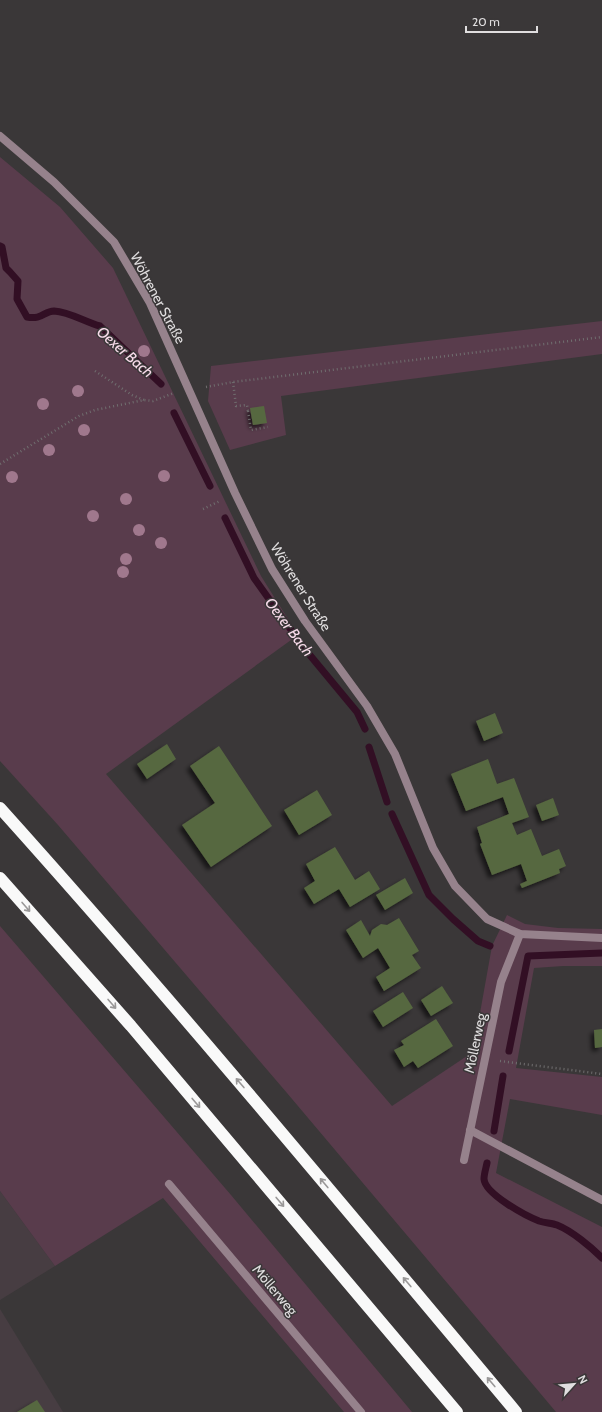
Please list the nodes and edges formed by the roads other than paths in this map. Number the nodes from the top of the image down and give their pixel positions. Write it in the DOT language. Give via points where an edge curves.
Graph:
graph roads {
  1 [pos="0,136"];
  2 [pos="0,808"];
  3 [pos="0,878"];
  4 [pos="520,934"];
  5 [pos="602,938"];
  6 [pos="470,1130"];
  7 [pos="464,1160"];
  8 [pos="169,1184"];
  9 [pos="602,1200"];
  10 [pos="361,1412"];
  11 [pos="457,1412"];
  12 [pos="516,1412"];
  1 -- 4 [label="street, Wöhrener Straße" via="54,182 114,242 150,303 272,569 305,621 366,706 395,754 433,848 455,886 487,919"];
  12 -- 2 [label="highway, one-way" via="278,1127"];
  3 -- 11 [label="highway, one-way" via="136,1032"];
  4 -- 5 [label="street, Wöhrener Straße"];
  4 -- 6 [label="street, Möllerweg" via="501,982"];
  6 -- 7 [label="street, Möllerweg"];
  6 -- 9 [label="street"];
  8 -- 10 [label="street, Möllerweg"];
}
